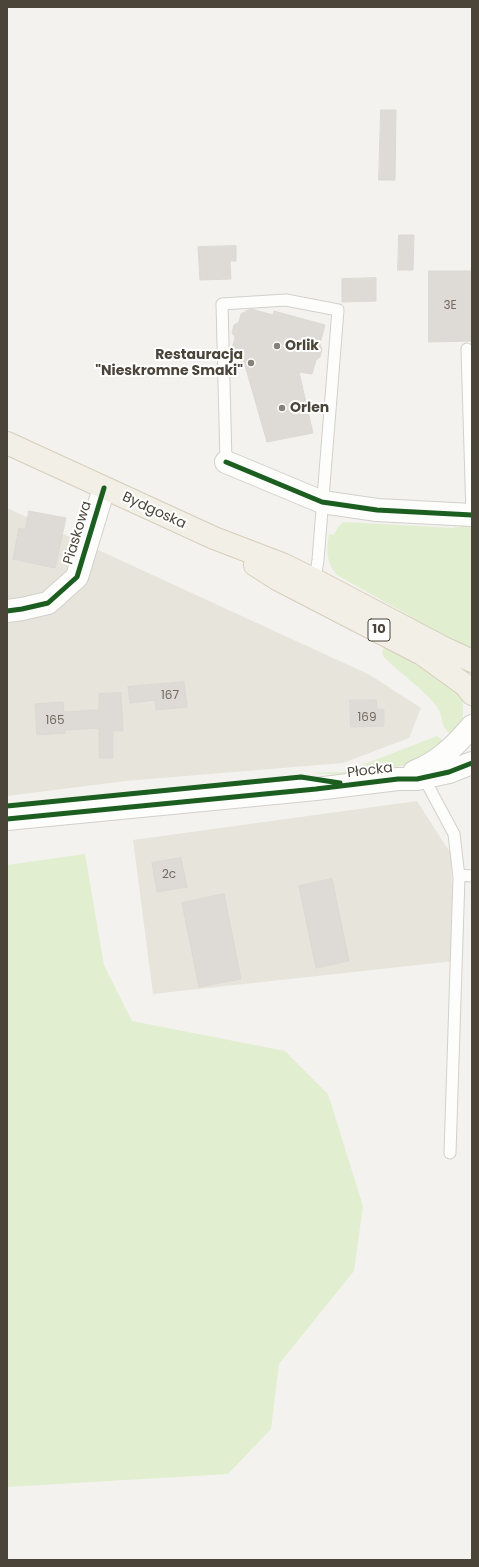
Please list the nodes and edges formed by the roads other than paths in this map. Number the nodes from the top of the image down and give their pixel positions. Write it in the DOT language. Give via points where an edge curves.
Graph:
graph roads {
  1 [pos="467,349"];
  2 [pos="7,443"];
  3 [pos="226,462"];
  4 [pos="104,488"];
  5 [pos="322,502"];
  6 [pos="472,515"];
  7 [pos="214,538"];
  8 [pos="315,580"];
  9 [pos="7,611"];
  10 [pos="472,660"];
  11 [pos="472,694"];
  12 [pos="472,726"];
  13 [pos="472,763"];
  14 [pos="424,778"];
  15 [pos="398,779"];
  16 [pos="7,819"];
  17 [pos="459,875"];
  18 [pos="472,876"];
  19 [pos="450,1153"];
  1 -- 6 [label="lane"];
  2 -- 4 [label="main road, Bydgoska / 10"];
  3 -- 5 [label="street"];
  3 -- 5 [label="lane" via="222,304 286,300 338,310"];
  4 -- 7 [label="main road, Bydgoska / 10"];
  4 -- 9 [label="street, Piaskowa" via="77,577 48,602"];
  5 -- 6 [label="street" via="377,510"];
  5 -- 8 [label="lane"];
  7 -- 8 [label="main road, 10" via="282,564"];
  7 -- 11 [label="main road, 10" via="277,579 422,654 465,685"];
  8 -- 10 [label="main road, 10" via="446,649"];
  12 -- 15 [label="street, Płocka" via="455,746 440,758"];
  13 -- 14 [label="street, Płocka"];
  14 -- 15 [label="street, Płocka"];
  14 -- 17 [label="lane" via="454,834"];
  15 -- 16 [label="street, Płocka"];
  17 -- 18 [label="lane"];
  17 -- 19 [label="lane"];
}
